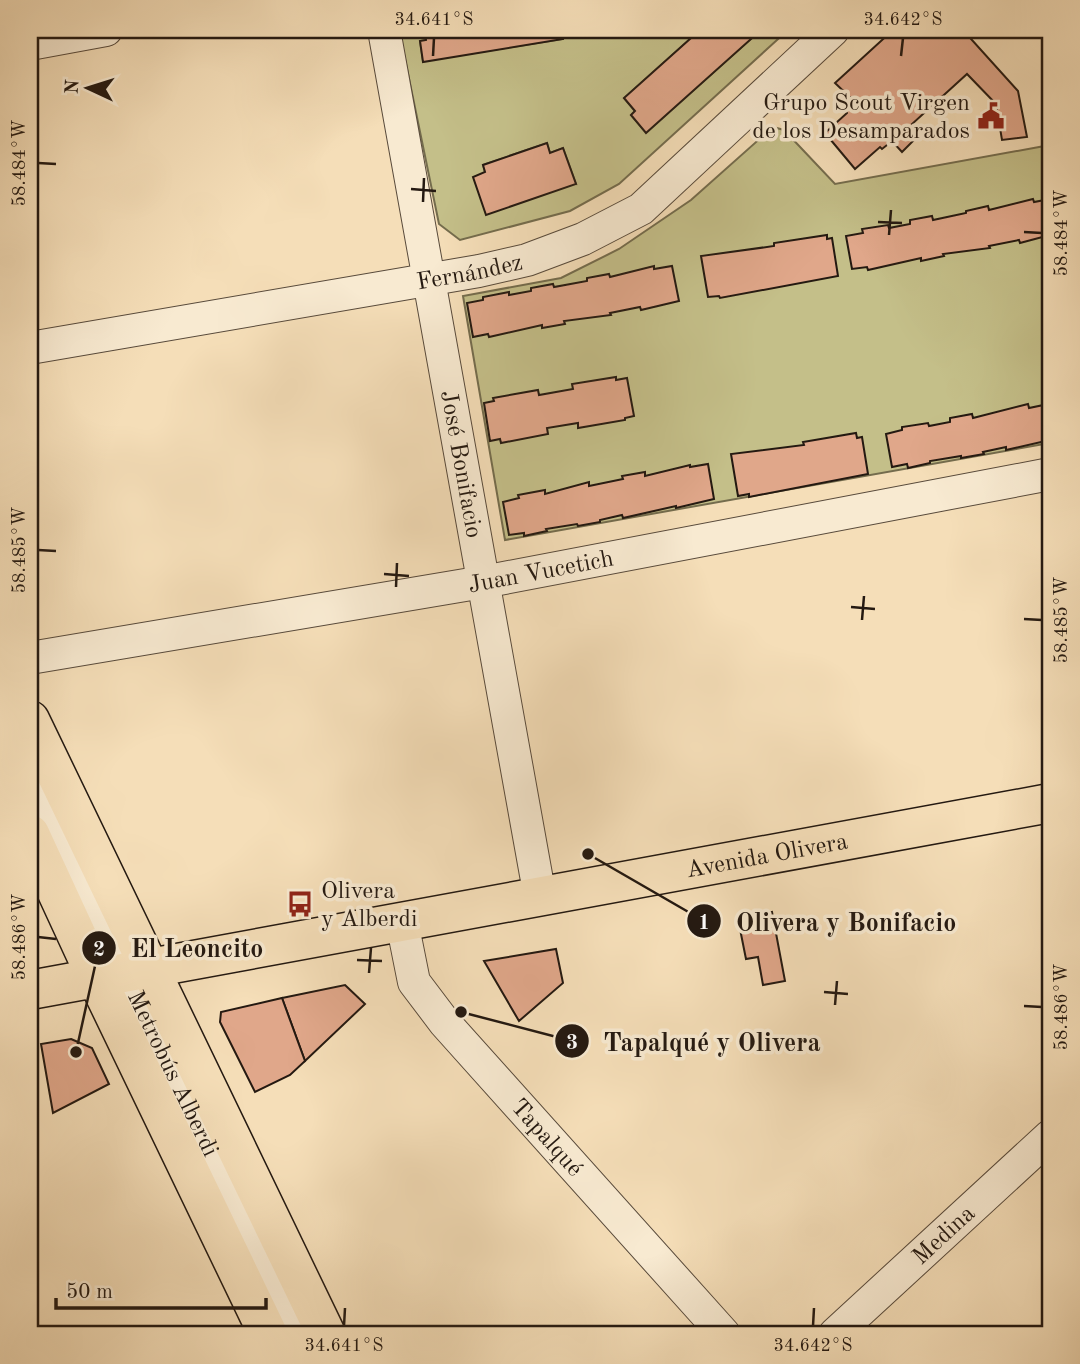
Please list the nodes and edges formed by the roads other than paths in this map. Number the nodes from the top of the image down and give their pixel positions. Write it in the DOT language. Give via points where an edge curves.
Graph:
graph roads {
  1 [pos="106,30"];
  2 [pos="384,30"];
  3 [pos="833,30"];
  4 [pos="30,44"];
  5 [pos="429,280"];
  6 [pos="30,348"];
  7 [pos="1050,474"];
  8 [pos="483,582"];
  9 [pos="30,657"];
  10 [pos="30,720"];
  11 [pos="30,775"];
  12 [pos="1050,803"];
  13 [pos="30,834"];
  14 [pos="540,897"];
  15 [pos="402,922"];
  16 [pos="122,972"];
  17 [pos="30,989"];
  18 [pos="1050,1136"];
  19 [pos="268,1334"];
  20 [pos="299,1334"];
  21 [pos="326,1334"];
  22 [pos="724,1334"];
  23 [pos="835,1334"];
  1 -- 4 [label="street"];
  2 -- 5 [label="street, José Bonifacio"];
  3 -- 5 [label="street, Fernández" via="640,209 583,239 527,260"];
  5 -- 6 [label="street, Fernández"];
  5 -- 8 [label="street, José Bonifacio"];
  7 -- 8 [label="street, Juan Vucetich"];
  8 -- 9 [label="street, Juan Vucetich"];
  8 -- 14 [label="street, José Bonifacio"];
  10 -- 16 [label="main road"];
  11 -- 16 [label="street, Metrobús Alberdi"];
  12 -- 14 [label="main road, Avenida Olivera"];
  13 -- 16 [label="main road"];
  14 -- 15 [label="main road, Avenida Olivera"];
  15 -- 16 [label="main road, Avenida Olivera"];
  15 -- 22 [label="street, Tapalqué" via="414,982 444,1023"];
  16 -- 17 [label="main road, Avenida Olivera"];
  16 -- 19 [label="main road"];
  16 -- 20 [label="street, Metrobús Alberdi"];
  16 -- 21 [label="main road"];
  18 -- 23 [label="street, Medina"];
}
